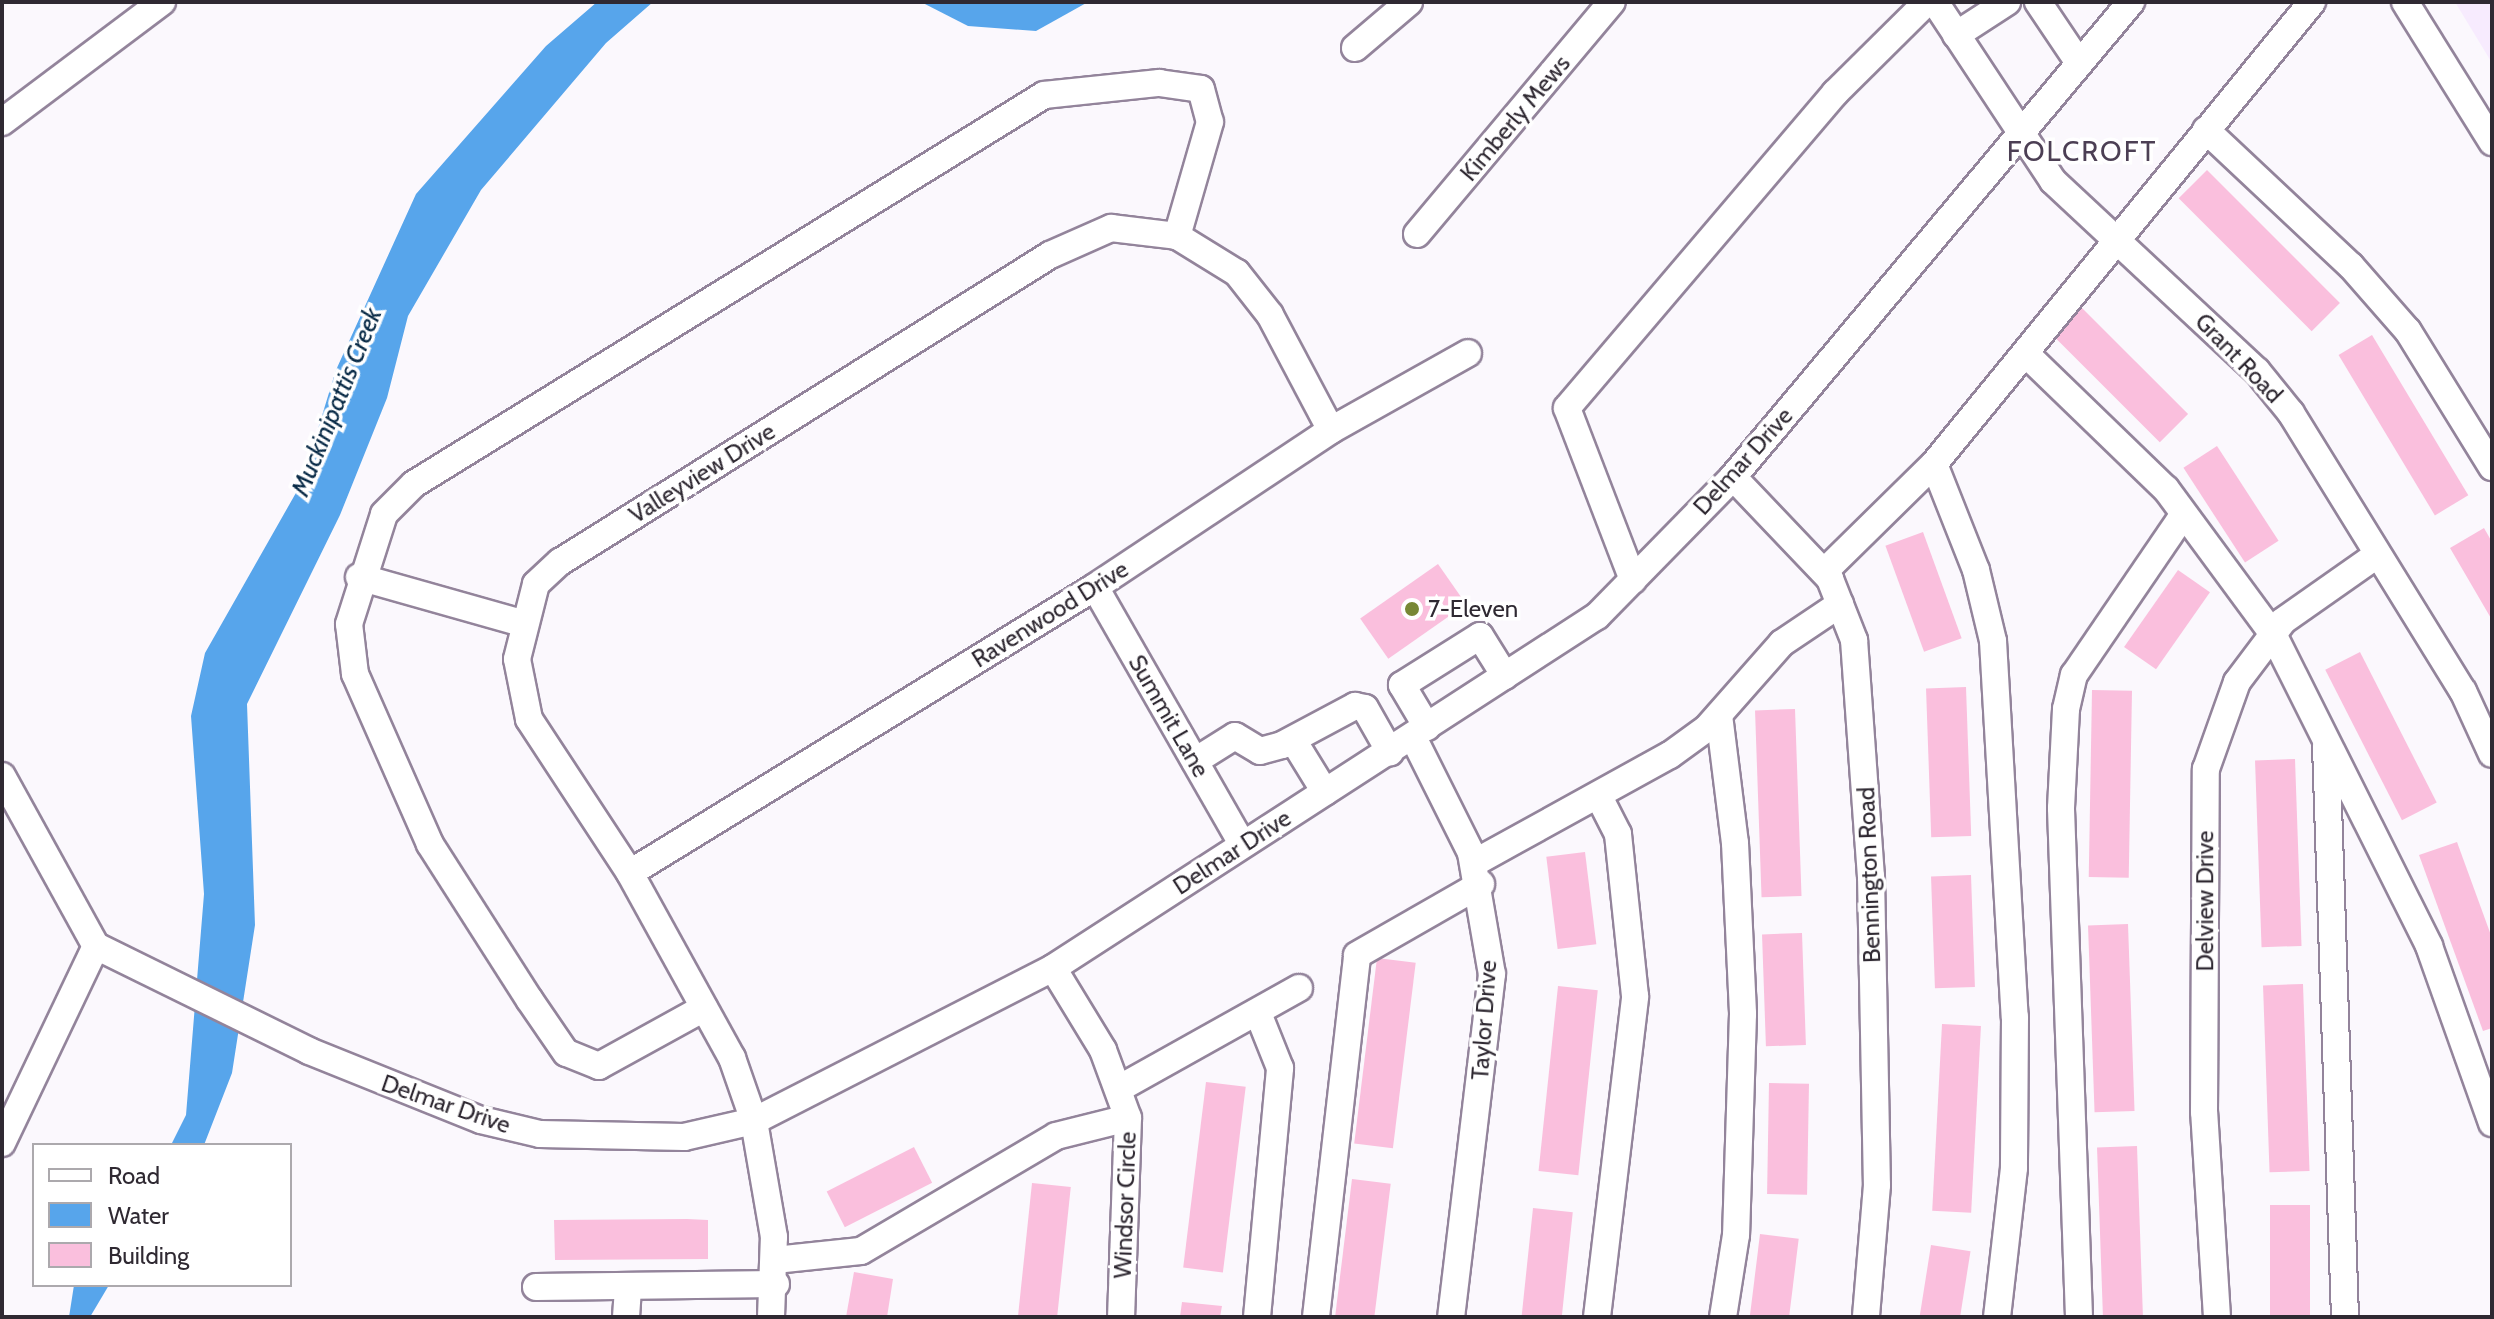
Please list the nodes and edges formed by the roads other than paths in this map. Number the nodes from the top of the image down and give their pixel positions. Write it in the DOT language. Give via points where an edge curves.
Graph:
graph roads {
  1 [pos="162,2"];
  2 [pos="1409,2"];
  3 [pos="1612,2"];
  4 [pos="1927,2"];
  5 [pos="1935,2"];
  6 [pos="2007,2"];
  7 [pos="2038,2"];
  8 [pos="2131,2"];
  9 [pos="2312,2"];
  10 [pos="2405,2"];
  11 [pos="1956,35"];
  12 [pos="1355,48"];
  13 [pos="2079,63"];
  14 [pos="2,122"];
  15 [pos="2206,130"];
  16 [pos="2021,133"];
  17 [pos="2492,142"];
  18 [pos="1417,234"];
  19 [pos="1177,236"];
  20 [pos="2120,239"];
  21 [pos="1468,353"];
  22 [pos="2026,354"];
  23 [pos="1331,430"];
  24 [pos="1934,464"];
  25 [pos="2492,467"];
  26 [pos="1733,477"];
  27 [pos="2183,515"];
  28 [pos="2377,555"];
  29 [pos="1824,572"];
  30 [pos="359,577"];
  31 [pos="1633,580"];
  32 [pos="1095,587"];
  33 [pos="1840,604"];
  34 [pos="522,623"];
  35 [pos="2273,634"];
  36 [pos="1505,676"];
  37 [pos="1719,715"];
  38 [pos="1420,732"];
  39 [pos="2326,739"];
  40 [pos="1293,740"];
  41 [pos="1390,752"];
  42 [pos="2492,754"];
  43 [pos="1195,761"];
  44 [pos="2,776"];
  45 [pos="1325,792"];
  46 [pos="1600,799"];
  47 [pos="1242,844"];
  48 [pos="630,873"];
  49 [pos="1478,874"];
  50 [pos="96,946"];
  51 [pos="1053,968"];
  52 [pos="1299,988"];
  53 [pos="704,1008"];
  54 [pos="1258,1013"];
  55 [pos="1120,1088"];
  56 [pos="1128,1118"];
  57 [pos="754,1121"];
  58 [pos="2492,1123"];
  59 [pos="2,1143"];
  60 [pos="776,1272"];
  61 [pos="536,1287"];
  62 [pos="628,1289"];
  63 [pos="626,1317"];
  64 [pos="771,1317"];
  65 [pos="1121,1317"];
  66 [pos="1257,1317"];
  67 [pos="1316,1317"];
  68 [pos="1451,1317"];
  69 [pos="1597,1317"];
  70 [pos="1723,1317"];
  71 [pos="1866,1317"];
  72 [pos="1997,1317"];
  73 [pos="2079,1317"];
  74 [pos="2217,1317"];
  75 [pos="2345,1317"];
  1 -- 14 [label="street"];
  2 -- 12 [label="street"];
  3 -- 18 [label="street, Kimberly Mews"];
  4 -- 31 [label="street" via="1835,93 1567,408"];
  5 -- 11 [label="street, Grant Road"];
  6 -- 11 [label="street"];
  7 -- 13 [label="street"];
  8 -- 13 [label="street, Delmar Drive"];
  9 -- 15 [label="street"];
  10 -- 17 [label="street"];
  11 -- 16 [label="street, Grant Road"];
  13 -- 16 [label="street, Delmar Drive"];
  15 -- 20 [label="street"];
  15 -- 25 [label="street" via="2351,266 2408,331"];
  16 -- 20 [label="street, Grant Road" via="2053,181"];
  16 -- 26 [label="street, Delmar Drive"];
  19 -- 23 [label="street, Valleyview Drive" via="1219,256 1251,287"];
  19 -- 30 [label="street" via="1210,122 1201,89 1159,83 1044,95 414,484 384,514"];
  19 -- 34 [label="street, Valleyview Drive" via="1111,228 1050,255 560,562 536,584"];
  20 -- 22 [label="street"];
  20 -- 28 [label="street, Grant Road" via="2257,371"];
  21 -- 23 [label="street, Ravenwood Drive"];
  22 -- 24 [label="street"];
  22 -- 27 [label="street" via="2166,489"];
  23 -- 32 [label="street, Ravenwood Drive"];
  24 -- 29 [label="street"];
  24 -- 72 [label="street" via="1976,570 1993,641 2015,1017 2014,1168"];
  26 -- 29 [label="street, Bennington Road"];
  26 -- 31 [label="street, Delmar Drive"];
  27 -- 35 [label="street"];
  27 -- 73 [label="street" via="2074,675 2066,709 2061,808"];
  28 -- 35 [label="street, Delview Drive" via="2326,586"];
  28 -- 42 [label="street, Grant Road" via="2463,691"];
  29 -- 33 [label="street, Bennington Road"];
  30 -- 34 [label="street"];
  30 -- 53 [label="street" via="349,647 394,773 430,844 566,1053 585,1064 613,1064"];
  31 -- 36 [label="street, Delmar Drive" via="1597,616"];
  32 -- 43 [label="street, Summit Lane"];
  32 -- 48 [label="street, Ravenwood Drive"];
  33 -- 37 [label="street" via="1782,643"];
  33 -- 71 [label="street, Bennington Road" via="1854,640 1871,876 1877,1185"];
  34 -- 48 [label="street, Valleyview Drive" via="519,679 529,719"];
  35 -- 39 [label="street"];
  35 -- 74 [label="street, Delview Drive" via="2237,682 2206,769 2204,1112"];
  36 -- 38 [label="street, Delmar Drive"];
  36 -- 38 [label="street, Taylor Drive" via="1480,636 1402,685"];
  37 -- 46 [label="street"];
  37 -- 70 [label="street" via="1735,843 1743,1014 1736,1235"];
  38 -- 41 [label="street, Delmar Drive"];
  38 -- 49 [label="street, Taylor Drive"];
  39 -- 58 [label="street" via="2429,946"];
  39 -- 75 [label="street"];
  40 -- 41 [label="street" via="1355,706 1365,708"];
  40 -- 43 [label="street" via="1260,751 1235,736"];
  40 -- 45 [label="street"];
  41 -- 45 [label="street, Delmar Drive"];
  43 -- 47 [label="street, Summit Lane"];
  44 -- 50 [label="street"];
  45 -- 47 [label="street, Delmar Drive"];
  46 -- 49 [label="street"];
  46 -- 69 [label="street" via="1618,834 1635,996"];
  47 -- 51 [label="street, Delmar Drive"];
  48 -- 53 [label="street, Valleyview Drive"];
  49 -- 67 [label="street" via="1357,955"];
  49 -- 68 [label="street, Taylor Drive" via="1492,974"];
  50 -- 57 [label="street, Delmar Drive" via="400,1090 540,1134 684,1137"];
  50 -- 59 [label="street"];
  51 -- 55 [label="street, Windsor Circle"];
  51 -- 57 [label="street, Delmar Drive"];
  52 -- 54 [label="street"];
  53 -- 57 [label="street, Valleyview Drive"];
  54 -- 55 [label="street"];
  54 -- 66 [label="street" via="1280,1068"];
  55 -- 56 [label="street, Windsor Circle"];
  56 -- 60 [label="street" via="1056,1136 861,1251"];
  56 -- 65 [label="street, Windsor Circle"];
  57 -- 60 [label="street"];
  60 -- 62 [label="street"];
  60 -- 64 [label="street"];
  61 -- 62 [label="street"];
  62 -- 63 [label="street"];
}
